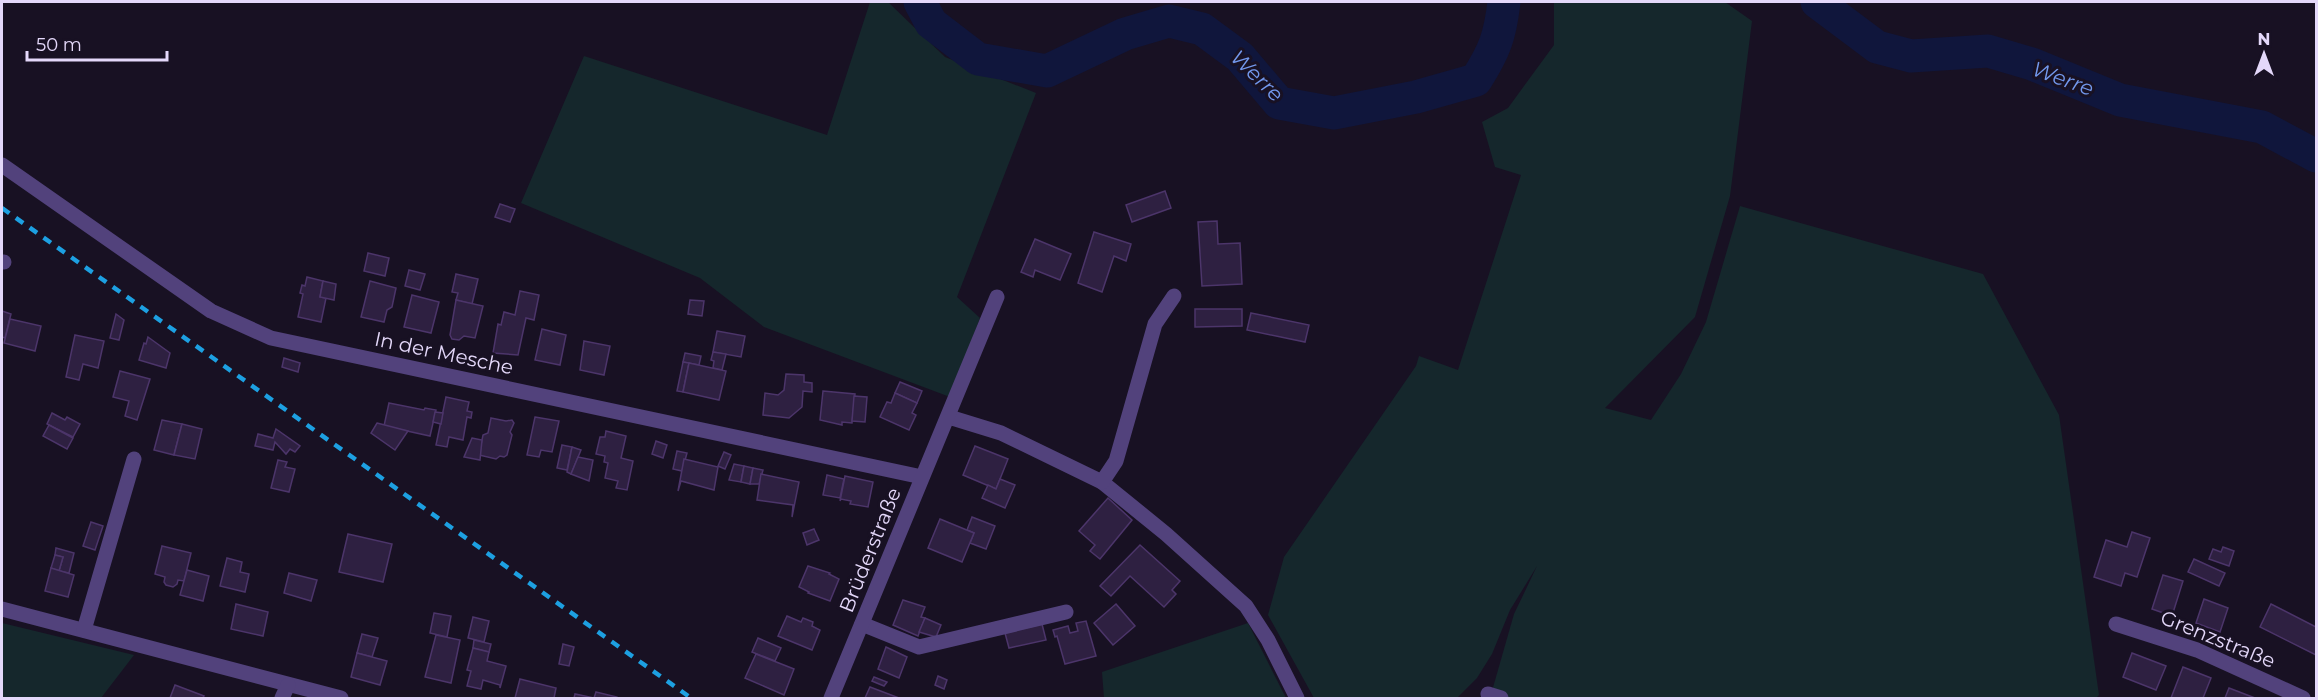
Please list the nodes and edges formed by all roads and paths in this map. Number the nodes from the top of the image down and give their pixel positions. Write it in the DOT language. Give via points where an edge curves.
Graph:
graph roads {
  1 [pos="2,165"];
  2 [pos="1174,296"];
  3 [pos="997,297"];
  4 [pos="949,417"];
  5 [pos="134,459"];
  6 [pos="922,477"];
  7 [pos="1102,482"];
  8 [pos="2,609"];
  9 [pos="1066,612"];
  10 [pos="862,624"];
  11 [pos="2116,624"];
  12 [pos="84,630"];
  13 [pos="285,692"];
  14 [pos="341,699"];
  15 [pos="831,699"];
  16 [pos="1297,699"];
  17 [pos="2303,699"];
  1 -- 6 [label="street, In der Mesche" via="211,311 271,338"];
  2 -- 7 [label="street" via="1155,324 1116,461"];
  3 -- 4 [label="street, Brüderstraße"];
  4 -- 6 [label="street, Brüderstraße"];
  4 -- 7 [label="street" via="1001,433"];
  5 -- 12 [label="street"];
  6 -- 10 [label="street, Brüderstraße"];
  7 -- 16 [label="street" via="1246,606"];
  8 -- 12 [label="street"];
  9 -- 10 [label="street" via="919,647"];
  10 -- 15 [label="street, Brüderstraße"];
  11 -- 17 [label="street, Grenzstraße" via="2197,650"];
  12 -- 13 [label="street"];
  13 -- 14 [label="street"];
}
